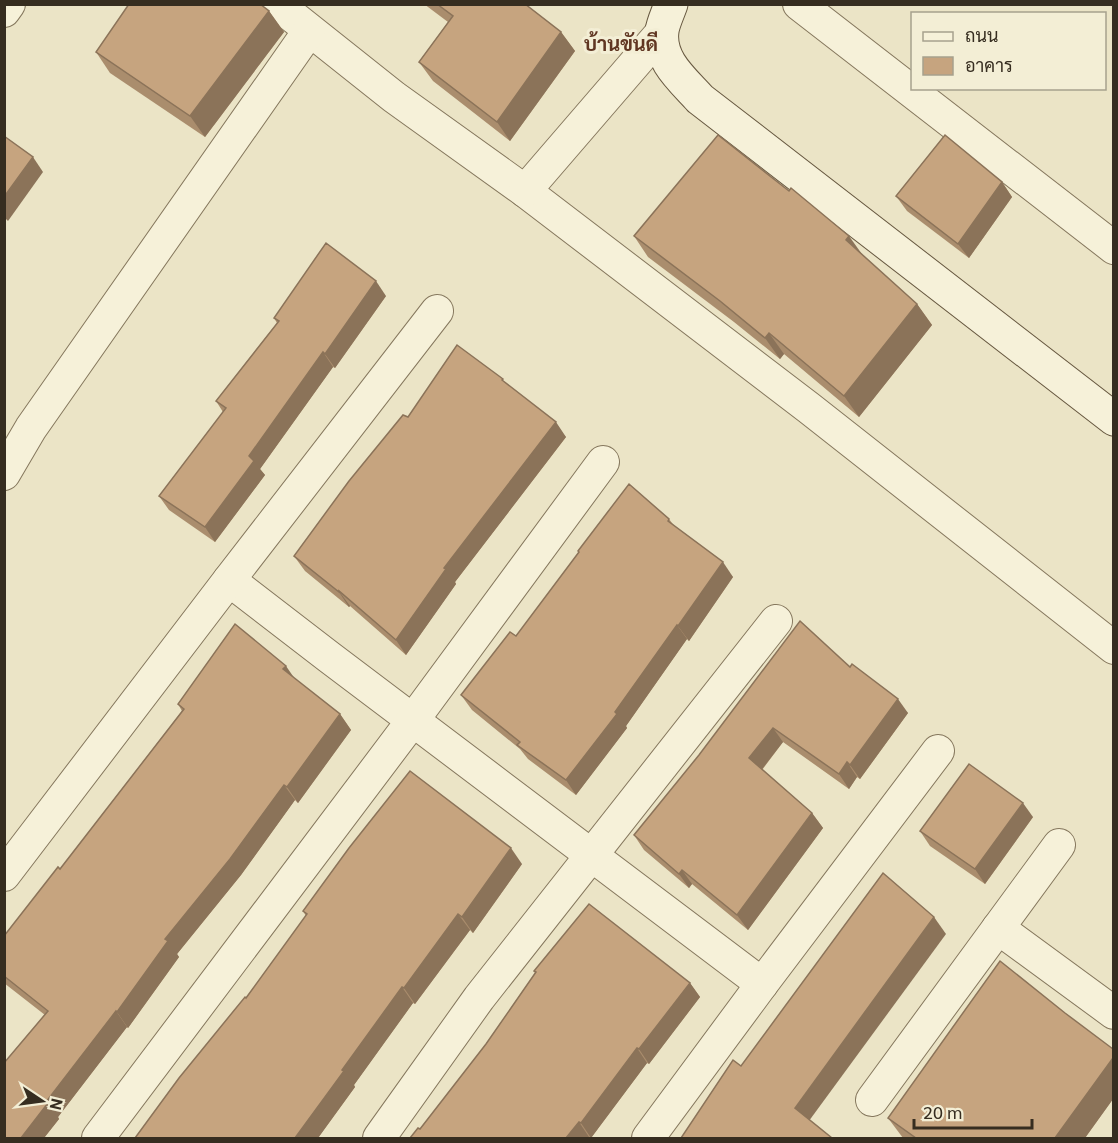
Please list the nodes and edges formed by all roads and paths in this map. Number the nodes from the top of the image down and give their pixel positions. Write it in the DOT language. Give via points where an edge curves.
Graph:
graph roads {
  1 [pos="9,4"];
  2 [pos="277,4"];
  3 [pos="799,4"];
  4 [pos="4,11"];
  5 [pos="667,18"];
  6 [pos="309,31"];
  7 [pos="525,191"];
  8 [pos="1113,248"];
  9 [pos="437,310"];
  10 [pos="1113,420"];
  11 [pos="603,462"];
  12 [pos="4,474"];
  13 [pos="229,580"];
  14 [pos="776,621"];
  15 [pos="1113,648"];
  16 [pos="413,720"];
  17 [pos="938,751"];
  18 [pos="1059,845"];
  19 [pos="593,855"];
  20 [pos="4,875"];
  21 [pos="998,928"];
  22 [pos="762,984"];
  23 [pos="1113,1013"];
  24 [pos="872,1100"];
  25 [pos="98,1138"];
  26 [pos="379,1138"];
  27 [pos="648,1138"];
  1 -- 4 [label="street"];
  2 -- 6 [label="street"];
  3 -- 8 [label="street"];
  5 -- 7 [label="street"];
  5 -- 10 [label="street" via="663,52 700,99"];
  6 -- 7 [label="street"];
  6 -- 12 [label="street" via="31,428"];
  7 -- 15 [label="street"];
  9 -- 13 [label="street"];
  11 -- 16 [label="street"];
  13 -- 16 [label="street"];
  13 -- 20 [label="street"];
  14 -- 19 [label="street"];
  16 -- 19 [label="street"];
  16 -- 25 [label="street"];
  17 -- 22 [label="street"];
  18 -- 21 [label="street"];
  19 -- 22 [label="street"];
  19 -- 26 [label="street" via="479,998"];
  21 -- 23 [label="street"];
  21 -- 24 [label="street"];
  22 -- 27 [label="street"];
}
